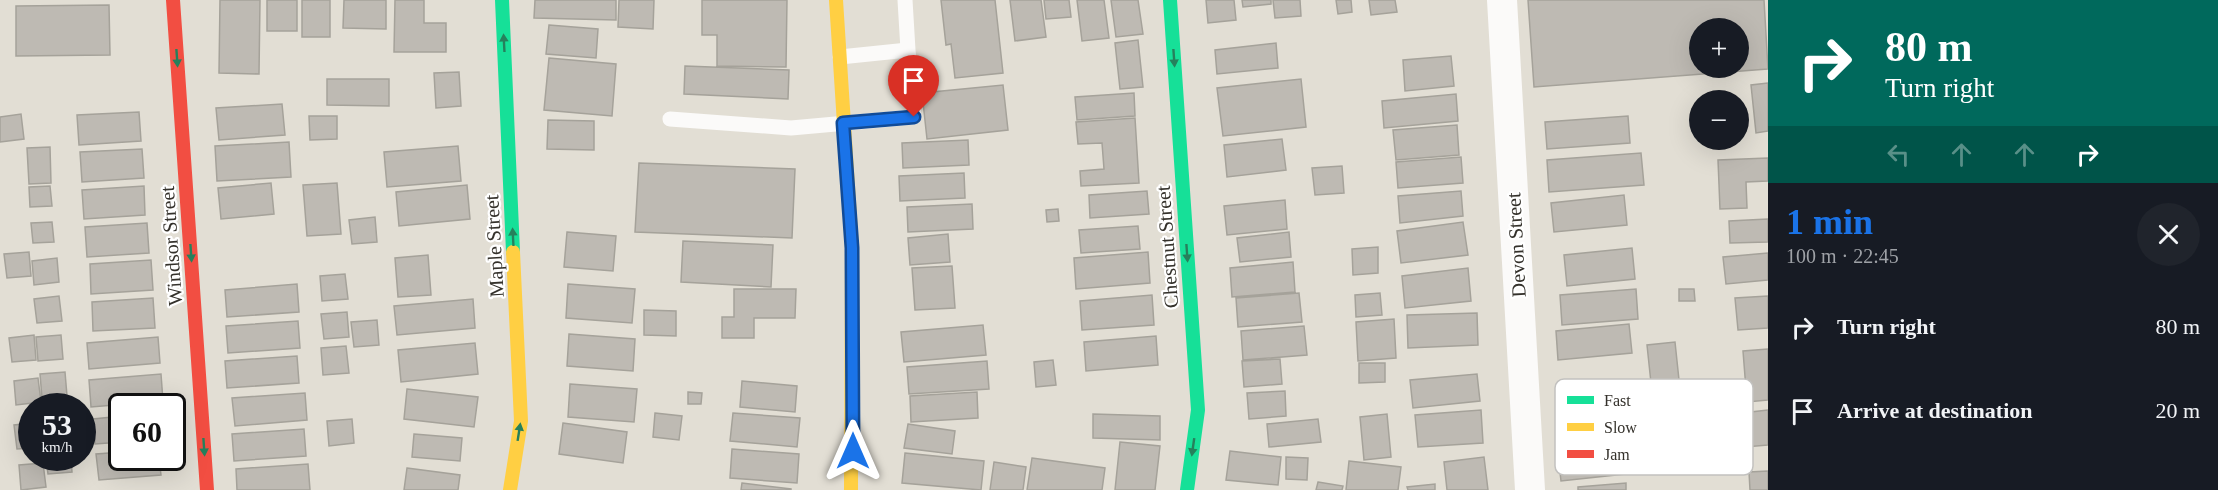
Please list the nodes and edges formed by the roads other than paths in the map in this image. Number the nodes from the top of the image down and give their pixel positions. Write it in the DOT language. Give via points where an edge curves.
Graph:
graph roads {
  1 [pos="173,0"];
  2 [pos="502,0"];
  3 [pos="836,0"];
  4 [pos="905,0"];
  5 [pos="1170,0"];
  6 [pos="1502,0"];
  7 [pos="908,50"];
  8 [pos="840,57"];
  9 [pos="670,120"];
  10 [pos="843,123"];
  11 [pos="207,490"];
  12 [pos="510,490"];
  13 [pos="851,490"];
  14 [pos="1187,490"];
  15 [pos="1530,490"];
  1 -- 11 [label="street, Windsor Street, one-way"];
  12 -- 2 [label="street, Maple Street, one-way" via="521,422"];
  3 -- 8 [label="street"];
  4 -- 7 [label="lane"];
  5 -- 14 [label="street, Chestnut Street, one-way" via="1198,410"];
  6 -- 15 [label="street, Devon Street"];
  7 -- 8 [label="lane"];
  7 -- 10 [label="lane" via="914,117"];
  8 -- 10 [label="street"];
  9 -- 10 [label="lane" via="791,128"];
  10 -- 13 [label="street" via="852,248"];
}
